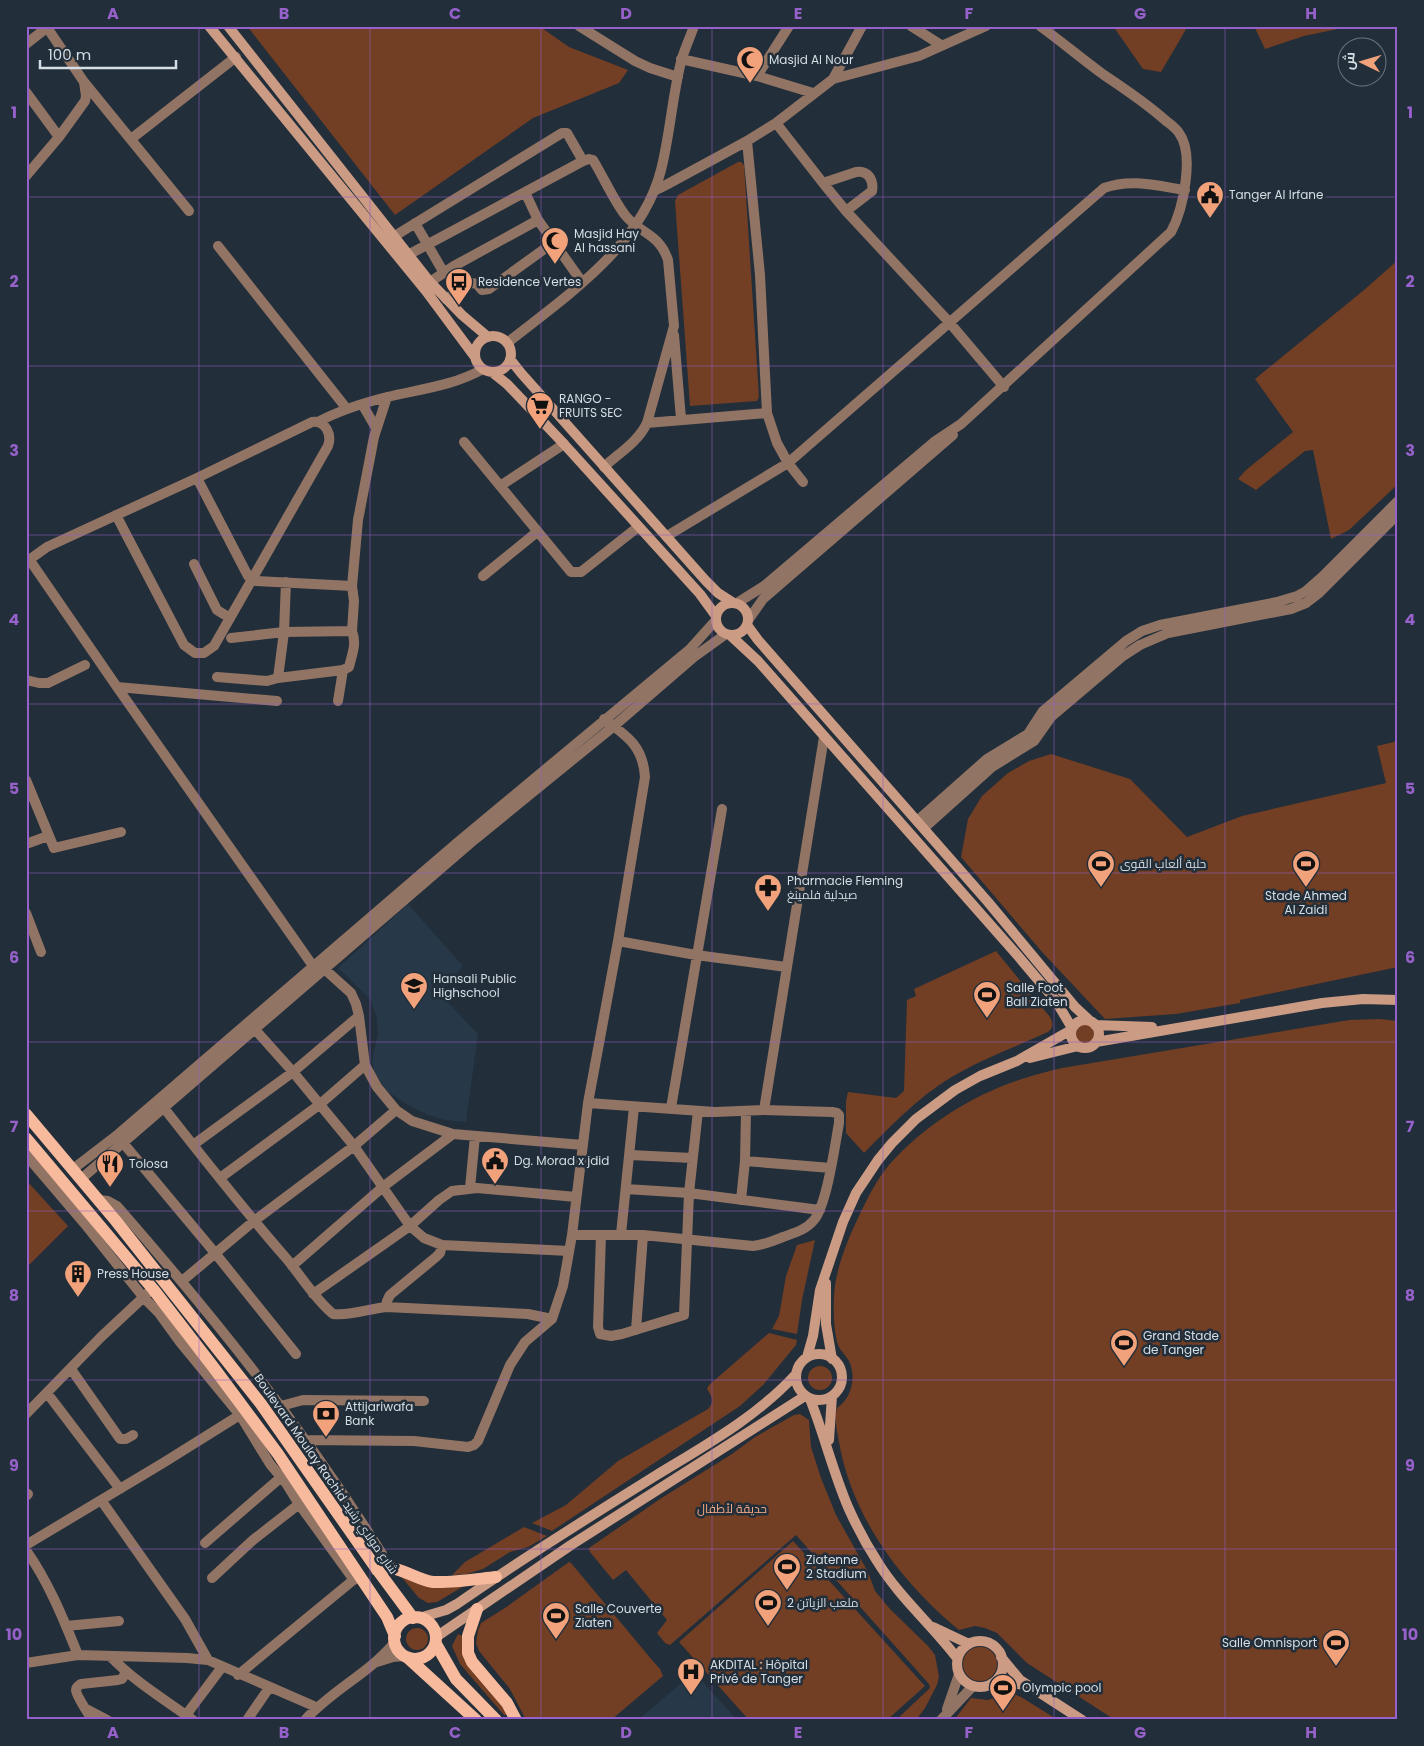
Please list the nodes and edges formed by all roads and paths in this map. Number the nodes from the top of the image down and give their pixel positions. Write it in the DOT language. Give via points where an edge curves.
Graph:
graph roads {
  1 [pos="209,26"];
  2 [pos="228,26"];
  3 [pos="579,26"];
  4 [pos="694,26"];
  5 [pos="788,26"];
  6 [pos="862,26"];
  7 [pos="911,26"];
  8 [pos="986,26"];
  9 [pos="1040,26"];
  10 [pos="47,27"];
  11 [pos="26,44"];
  12 [pos="941,45"];
  13 [pos="236,58"];
  14 [pos="682,60"];
  15 [pos="757,76"];
  16 [pos="678,77"];
  17 [pos="833,79"];
  18 [pos="84,82"];
  19 [pos="26,92"];
  20 [pos="813,93"];
  21 [pos="776,123"];
  22 [pos="59,137"];
  23 [pos="131,139"];
  24 [pos="747,141"];
  25 [pos="583,160"];
  26 [pos="26,176"];
  27 [pos="823,183"];
  28 [pos="654,190"];
  29 [pos="1185,190"];
  30 [pos="525,192"];
  31 [pos="189,210"];
  32 [pos="846,211"];
  33 [pos="538,220"];
  34 [pos="415,223"];
  35 [pos="636,225"];
  36 [pos="393,236"];
  37 [pos="554,242"];
  38 [pos="427,245"];
  39 [pos="218,246"];
  40 [pos="408,255"];
  41 [pos="454,266"];
  42 [pos="444,273"];
  43 [pos="430,282"];
  44 [pos="582,282"];
  45 [pos="466,284"];
  46 [pos="446,299"];
  47 [pos="949,322"];
  48 [pos="674,326"];
  49 [pos="488,337"];
  50 [pos="507,343"];
  51 [pos="475,356"];
  52 [pos="510,359"];
  53 [pos="488,371"];
  54 [pos="1004,387"];
  55 [pos="387,397"];
  56 [pos="362,404"];
  57 [pos="347,409"];
  58 [pos="767,413"];
  59 [pos="681,419"];
  60 [pos="318,422"];
  61 [pos="647,423"];
  62 [pos="961,424"];
  63 [pos="376,428"];
  64 [pos="464,442"];
  65 [pos="564,444"];
  66 [pos="788,463"];
  67 [pos="604,467"];
  68 [pos="197,478"];
  69 [pos="803,482"];
  70 [pos="500,486"];
  71 [pos="1398,501"];
  72 [pos="1398,514"];
  73 [pos="116,516"];
  74 [pos="638,527"];
  75 [pos="537,532"];
  76 [pos="667,536"];
  77 [pos="28,560"];
  78 [pos="194,564"];
  79 [pos="483,576"];
  80 [pos="251,579"];
  81 [pos="286,582"];
  82 [pos="352,586"];
  83 [pos="735,603"];
  84 [pos="230,618"];
  85 [pos="716,618"];
  86 [pos="748,622"];
  87 [pos="284,632"];
  88 [pos="352,632"];
  89 [pos="728,634"];
  90 [pos="231,638"];
  91 [pos="85,665"];
  92 [pos="343,670"];
  93 [pos="217,677"];
  94 [pos="278,678"];
  95 [pos="26,680"];
  96 [pos="116,687"];
  97 [pos="277,701"];
  98 [pos="338,701"];
  99 [pos="604,719"];
  100 [pos="614,726"];
  101 [pos="824,737"];
  102 [pos="26,780"];
  103 [pos="722,809"];
  104 [pos="920,825"];
  105 [pos="121,832"];
  106 [pos="48,836"];
  107 [pos="26,844"];
  108 [pos="26,913"];
  109 [pos="618,941"];
  110 [pos="41,952"];
  111 [pos="696,955"];
  112 [pos="318,966"];
  113 [pos="786,967"];
  114 [pos="1398,1000"];
  115 [pos="359,1016"];
  116 [pos="1092,1023"];
  117 [pos="252,1025"];
  118 [pos="1072,1029"];
  119 [pos="1168,1029"];
  120 [pos="1096,1042"];
  121 [pos="1078,1046"];
  122 [pos="1017,1061"];
  123 [pos="366,1065"];
  124 [pos="293,1072"];
  125 [pos="588,1103"];
  126 [pos="160,1104"];
  127 [pos="319,1104"];
  128 [pos="634,1107"];
  129 [pos="671,1108"];
  130 [pos="396,1110"];
  131 [pos="698,1110"];
  132 [pos="764,1110"];
  133 [pos="746,1111"];
  134 [pos="26,1114"];
  135 [pos="453,1134"];
  136 [pos="475,1136"];
  137 [pos="26,1138"];
  138 [pos="119,1139"];
  139 [pos="193,1145"];
  140 [pos="584,1145"];
  141 [pos="354,1146"];
  142 [pos="26,1155"];
  143 [pos="630,1155"];
  144 [pos="692,1158"];
  145 [pos="745,1161"];
  146 [pos="831,1168"];
  147 [pos="77,1174"];
  148 [pos="220,1178"];
  149 [pos="384,1186"];
  150 [pos="470,1188"];
  151 [pos="626,1189"];
  152 [pos="688,1193"];
  153 [pos="576,1197"];
  154 [pos="99,1200"];
  155 [pos="741,1200"];
  156 [pos="820,1210"];
  157 [pos="254,1221"];
  158 [pos="410,1226"];
  159 [pos="572,1234"];
  160 [pos="621,1234"];
  161 [pos="601,1235"];
  162 [pos="642,1235"];
  163 [pos="686,1239"];
  164 [pos="442,1245"];
  165 [pos="569,1251"];
  166 [pos="215,1253"];
  167 [pos="292,1266"];
  168 [pos="826,1275"];
  169 [pos="182,1281"];
  170 [pos="148,1293"];
  171 [pos="313,1294"];
  172 [pos="386,1308"];
  173 [pos="552,1319"];
  174 [pos="636,1330"];
  175 [pos="296,1354"];
  176 [pos="807,1357"];
  177 [pos="832,1358"];
  178 [pos="71,1369"];
  179 [pos="796,1374"];
  180 [pos="47,1393"];
  181 [pos="832,1396"];
  182 [pos="808,1397"];
  183 [pos="424,1401"];
  184 [pos="281,1406"];
  185 [pos="28,1411"];
  186 [pos="243,1413"];
  187 [pos="133,1435"];
  188 [pos="305,1440"];
  189 [pos="829,1454"];
  190 [pos="285,1474"];
  191 [pos="120,1489"];
  192 [pos="101,1500"];
  193 [pos="303,1501"];
  194 [pos="205,1543"];
  195 [pos="26,1545"];
  196 [pos="26,1550"];
  197 [pos="382,1554"];
  198 [pos="377,1569"];
  199 [pos="394,1570"];
  200 [pos="496,1577"];
  201 [pos="212,1578"];
  202 [pos="356,1578"];
  203 [pos="477,1609"];
  204 [pos="416,1618"];
  205 [pos="119,1621"];
  206 [pos="66,1626"];
  207 [pos="931,1626"];
  208 [pos="395,1639"];
  209 [pos="436,1640"];
  210 [pos="969,1644"];
  211 [pos="78,1655"];
  212 [pos="110,1656"];
  213 [pos="1001,1656"];
  214 [pos="406,1657"];
  215 [pos="957,1658"];
  216 [pos="208,1660"];
  217 [pos="376,1662"];
  218 [pos="26,1663"];
  219 [pos="222,1667"];
  220 [pos="126,1672"];
  221 [pos="959,1674"];
  222 [pos="238,1675"];
  223 [pos="991,1684"];
  224 [pos="973,1686"];
  225 [pos="1028,1686"];
  226 [pos="270,1688"];
  227 [pos="316,1707"];
  228 [pos="86,1709"];
  229 [pos="189,1717"];
  230 [pos="942,1718"];
  231 [pos="92,1720"];
  232 [pos="107,1720"];
  233 [pos="247,1720"];
  234 [pos="305,1720"];
  235 [pos="476,1720"];
  236 [pos="496,1720"];
  237 [pos="516,1720"];
  238 [pos="1082,1720"];
  1 -- 13 [label="street"];
  2 -- 36 [label="street"];
  3 -- 16 [label="street" via="635,61"];
  4 -- 14 [label="street"];
  5 -- 15 [label="street"];
  6 -- 17 [label="street"];
  7 -- 12 [label="street"];
  8 -- 12 [label="street"];
  9 -- 29 [label="street" via="1179,132 1184,141 1186,160"];
  10 -- 11 [label="street"];
  10 -- 18 [label="street"];
  12 -- 17 [label="street" via="919,56"];
  13 -- 23 [label="street"];
  13 -- 51 [label="street"];
  14 -- 15 [label="street"];
  14 -- 16 [label="street"];
  15 -- 20 [label="street"];
  16 -- 28 [label="street" via="661,170"];
  17 -- 20 [label="street"];
  18 -- 22 [label="street" via="85,101"];
  18 -- 23 [label="street"];
  19 -- 22 [label="street"];
  20 -- 21 [label="street"];
  21 -- 24 [label="street"];
  21 -- 27 [label="street"];
  22 -- 26 [label="street"];
  23 -- 31 [label="street"];
  24 -- 28 [label="street"];
  24 -- 58 [label="street" via="760,275"];
  25 -- 30 [label="street"];
  25 -- 34 [label="street" via="567,134 562,133"];
  25 -- 35 [label="street" via="593,160 625,215"];
  27 -- 32 [label="street"];
  27 -- 32 [label="street" via="861,171 868,175 872,180 872,191"];
  28 -- 35 [label="street"];
  29 -- 47 [label="street" via="1136,182 1104,188"];
  29 -- 54 [label="street" via="1171,232"];
  30 -- 33 [label="street"];
  30 -- 38 [label="street"];
  32 -- 47 [label="street"];
  33 -- 37 [label="street"];
  33 -- 41 [label="street"];
  34 -- 36 [label="street"];
  34 -- 38 [label="street"];
  35 -- 44 [label="street" via="622,244"];
  35 -- 48 [label="street" via="660,244 668,260"];
  36 -- 40 [label="street"];
  37 -- 44 [label="street"];
  37 -- 45 [label="street" via="489,290 482,290 473,282"];
  38 -- 40 [label="street"];
  38 -- 42 [label="street"];
  39 -- 57 [label="street"];
  40 -- 43 [label="street"];
  41 -- 42 [label="street"];
  41 -- 45 [label="street"];
  42 -- 43 [label="street"];
  43 -- 46 [label="street"];
  44 -- 50 [label="street"];
  45 -- 46 [label="street"];
  46 -- 49 [label="street"];
  47 -- 54 [label="street"];
  47 -- 66 [label="street"];
  48 -- 59 [label="street"];
  48 -- 61 [label="street"];
  49 -- 50 [label="street" via="499,337"];
  49 -- 51 [label="street" via="476,346"];
  50 -- 52 [label="street"];
  51 -- 53 [label="street" via="479,366"];
  52 -- 53 [label="street" via="502,370"];
  52 -- 67 [label="street"];
  53 -- 55 [label="street"];
  53 -- 65 [label="street" via="507,384"];
  54 -- 62 [label="street"];
  55 -- 56 [label="street"];
  55 -- 63 [label="street"];
  56 -- 57 [label="street"];
  56 -- 63 [label="street"];
  57 -- 60 [label="street"];
  58 -- 59 [label="street"];
  58 -- 66 [label="street"];
  59 -- 61 [label="street"];
  60 -- 68 [label="street"];
  60 -- 80 [label="street" via="327,431 328,446"];
  61 -- 67 [label="street" via="642,433"];
  62 -- 83 [label="street" via="938,439 764,586"];
  62 -- 86 [label="street" via="946,441 768,594"];
  63 -- 82 [label="street" via="358,520"];
  64 -- 70 [label="street"];
  65 -- 70 [label="street"];
  65 -- 74 [label="street"];
  66 -- 69 [label="street"];
  66 -- 76 [label="street"];
  67 -- 76 [label="street"];
  68 -- 73 [label="street"];
  68 -- 80 [label="street"];
  70 -- 75 [label="street"];
  71 -- 104 [label="street" via="1315,584 1297,596 1160,625 1126,641 1043,711 1028,734 987,759"];
  72 -- 104 [label="street" via="1306,603 1283,611 1168,633 1132,650 1051,717 1034,741 992,766"];
  73 -- 77 [label="street" via="42,550"];
  73 -- 84 [label="street" via="186,649 199,654 211,650"];
  74 -- 75 [label="street" via="576,573 568,569"];
  74 -- 85 [label="street" via="700,594"];
  75 -- 79 [label="street"];
  76 -- 83 [label="street" via="718,593"];
  77 -- 96 [label="street"];
  78 -- 84 [label="street" via="217,610"];
  80 -- 81 [label="street"];
  80 -- 84 [label="street"];
  81 -- 82 [label="street"];
  81 -- 87 [label="street"];
  82 -- 88 [label="street"];
  83 -- 85 [label="street" via="720,608"];
  83 -- 86 [label="street" via="745,609"];
  85 -- 89 [label="street" via="719,628"];
  85 -- 99 [label="street" via="690,649"];
  86 -- 89 [label="street" via="738,634"];
  86 -- 104 [label="street" via="758,640"];
  87 -- 88 [label="street"];
  87 -- 90 [label="street"];
  87 -- 94 [label="street"];
  88 -- 92 [label="street" via="354,648 349,667"];
  89 -- 100 [label="street" via="694,657"];
  89 -- 101 [label="street" via="758,661"];
  91 -- 95 [label="street" via="48,683"];
  92 -- 94 [label="street"];
  92 -- 98 [label="street"];
  93 -- 94 [label="street" via="267,681"];
  96 -- 97 [label="street"];
  96 -- 112 [label="street"];
  99 -- 100 [label="street"];
  99 -- 112 [label="street"];
  100 -- 109 [label="street" via="635,744 643,760 645,777"];
  100 -- 112 [label="street"];
  101 -- 113 [label="street"];
  101 -- 118 [label="street" via="1056,1000"];
  102 -- 106 [label="street"];
  103 -- 111 [label="street"];
  104 -- 116 [label="street"];
  105 -- 106 [label="street" via="56,848"];
  106 -- 107 [label="street"];
  108 -- 110 [label="street"];
  109 -- 111 [label="street"];
  109 -- 125 [label="street"];
  111 -- 113 [label="street"];
  111 -- 129 [label="street"];
  112 -- 115 [label="street" via="350,993"];
  112 -- 117 [label="street"];
  113 -- 132 [label="street"];
  114 -- 119 [label="street" via="1322,1003"];
  115 -- 123 [label="street"];
  115 -- 124 [label="street"];
  116 -- 118 [label="street" via="1080,1021"];
  116 -- 119 [label="street"];
  116 -- 120 [label="street" via="1098,1036"];
  117 -- 124 [label="street"];
  117 -- 126 [label="street"];
  118 -- 121 [label="street" via="1071,1038"];
  118 -- 122 [label="street"];
  119 -- 120 [label="street"];
  120 -- 121 [label="street" via="1086,1048"];
  121 -- 122 [label="street"];
  122 -- 168 [label="street" via="955,1090 916,1119 892,1143 856,1193"];
  123 -- 127 [label="street"];
  123 -- 130 [label="street" via="377,1087"];
  124 -- 127 [label="street"];
  124 -- 139 [label="street"];
  125 -- 128 [label="street"];
  125 -- 140 [label="street"];
  126 -- 138 [label="street"];
  126 -- 139 [label="street"];
  127 -- 141 [label="street"];
  127 -- 148 [label="street"];
  128 -- 129 [label="street"];
  128 -- 143 [label="street"];
  129 -- 131 [label="street"];
  130 -- 135 [label="street" via="412,1120"];
  130 -- 141 [label="street"];
  131 -- 133 [label="street"];
  131 -- 144 [label="street"];
  132 -- 133 [label="street"];
  132 -- 146 [label="street" via="837,1113 839,1122"];
  133 -- 145 [label="street"];
  134 -- 147 [label="main road, Boulevard Moulay Rachid شارع مولاي رشيد"];
  135 -- 136 [label="street"];
  135 -- 149 [label="street"];
  136 -- 140 [label="street"];
  136 -- 150 [label="street"];
  137 -- 170 [label="main road"];
  138 -- 147 [label="street"];
  138 -- 166 [label="street"];
  139 -- 148 [label="street"];
  140 -- 153 [label="street"];
  141 -- 149 [label="street"];
  141 -- 157 [label="street"];
  142 -- 170 [label="street"];
  143 -- 144 [label="street"];
  143 -- 151 [label="street"];
  144 -- 152 [label="street"];
  145 -- 146 [label="street"];
  145 -- 155 [label="street"];
  146 -- 156 [label="street"];
  147 -- 154 [label="main road, Boulevard Moulay Rachid شارع مولاي رشيد"];
  148 -- 157 [label="street"];
  149 -- 158 [label="street"];
  149 -- 167 [label="street"];
  150 -- 153 [label="street"];
  150 -- 158 [label="street" via="452,1191"];
  151 -- 152 [label="street"];
  151 -- 160 [label="street"];
  152 -- 155 [label="street"];
  152 -- 163 [label="street"];
  153 -- 159 [label="street"];
  154 -- 169 [label="street" via="117,1206"];
  154 -- 198 [label="main road, Boulevard Moulay Rachid شارع مولاي رشيد" via="261,1404"];
  155 -- 156 [label="street"];
  156 -- 163 [label="street" via="806,1227 761,1245"];
  157 -- 166 [label="street"];
  157 -- 167 [label="street"];
  158 -- 164 [label="street" via="424,1238"];
  158 -- 171 [label="street"];
  159 -- 161 [label="street"];
  159 -- 165 [label="street"];
  160 -- 161 [label="street"];
  160 -- 162 [label="street"];
  161 -- 174 [label="street" via="600,1334 611,1336"];
  162 -- 163 [label="street"];
  162 -- 174 [label="street"];
  163 -- 174 [label="street" via="684,1315"];
  164 -- 165 [label="street"];
  164 -- 172 [label="street" via="436,1257 390,1295"];
  165 -- 173 [label="street" via="563,1286"];
  166 -- 169 [label="street"];
  166 -- 175 [label="street"];
  167 -- 171 [label="street"];
  168 -- 176 [label="street"];
  168 -- 177 [label="street" via="826,1324"];
  169 -- 184 [label="street"];
  170 -- 178 [label="street"];
  170 -- 186 [label="main road"];
  171 -- 172 [label="street" via="333,1314"];
  172 -- 173 [label="street" via="528,1314"];
  173 -- 188 [label="street" via="525,1342 510,1365 474,1445"];
  176 -- 177 [label="street" via="820,1354"];
  176 -- 179 [label="street"];
  177 -- 181 [label="street" via="838,1364 842,1377"];
  178 -- 180 [label="street"];
  178 -- 187 [label="street" via="120,1439"];
  179 -- 182 [label="street" via="798,1386"];
  179 -- 200 [label="street" via="766,1402 706,1444"];
  180 -- 185 [label="street"];
  180 -- 191 [label="street"];
  181 -- 182 [label="street" via="826,1399"];
  181 -- 189 [label="street"];
  182 -- 189 [label="street"];
  182 -- 203 [label="street" via="571,1545"];
  183 -- 184 [label="street" via="303,1400"];
  184 -- 188 [label="street"];
  186 -- 190 [label="main road"];
  186 -- 191 [label="street"];
  188 -- 197 [label="street"];
  189 -- 207 [label="street" via="848,1507 877,1562"];
  190 -- 193 [label="main road"];
  190 -- 194 [label="street"];
  191 -- 192 [label="street"];
  192 -- 195 [label="street"];
  192 -- 216 [label="street" via="185,1619"];
  193 -- 201 [label="street" via="253,1540"];
  193 -- 202 [label="main road"];
  196 -- 206 [label="street" via="50,1588"];
  197 -- 198 [label="street" via="382,1563"];
  197 -- 199 [label="street"];
  198 -- 199 [label="main road"];
  198 -- 204 [label="main road, Boulevard Moulay Rachid شارع مولاي رشيد"];
  199 -- 200 [label="main road" via="434,1582"];
  200 -- 204 [label="street" via="446,1610"];
  202 -- 208 [label="main road" via="387,1617"];
  202 -- 222 [label="street"];
  203 -- 209 [label="street"];
  203 -- 237 [label="main road" via="468,1636 468,1653 507,1703"];
  204 -- 208 [label="main road" via="400,1624"];
  204 -- 209 [label="main road" via="431,1624"];
  205 -- 206 [label="street"];
  206 -- 211 [label="street"];
  207 -- 210 [label="street"];
  207 -- 215 [label="street"];
  208 -- 214 [label="main road"];
  208 -- 217 [label="street"];
  209 -- 214 [label="main road" via="432,1650 421,1658"];
  209 -- 236 [label="main road" via="456,1679"];
  210 -- 213 [label="street" via="986,1642"];
  210 -- 215 [label="street" via="963,1647"];
  211 -- 212 [label="street"];
  211 -- 218 [label="street"];
  212 -- 216 [label="street"];
  212 -- 220 [label="street"];
  213 -- 223 [label="street" via="1000,1674"];
  213 -- 225 [label="street"];
  214 -- 217 [label="street"];
  214 -- 235 [label="main road"];
  215 -- 221 [label="street"];
  216 -- 219 [label="street"];
  217 -- 227 [label="street"];
  219 -- 222 [label="street"];
  219 -- 229 [label="street"];
  220 -- 228 [label="street" via="122,1679 77,1687"];
  220 -- 229 [label="street"];
  221 -- 224 [label="street"];
  221 -- 230 [label="street"];
  222 -- 226 [label="street"];
  223 -- 224 [label="street"];
  223 -- 225 [label="street" via="1006,1682"];
  224 -- 230 [label="street"];
  225 -- 238 [label="street"];
  226 -- 227 [label="street"];
  226 -- 233 [label="street"];
  227 -- 234 [label="street"];
  228 -- 231 [label="street"];
  228 -- 232 [label="street"];
}
